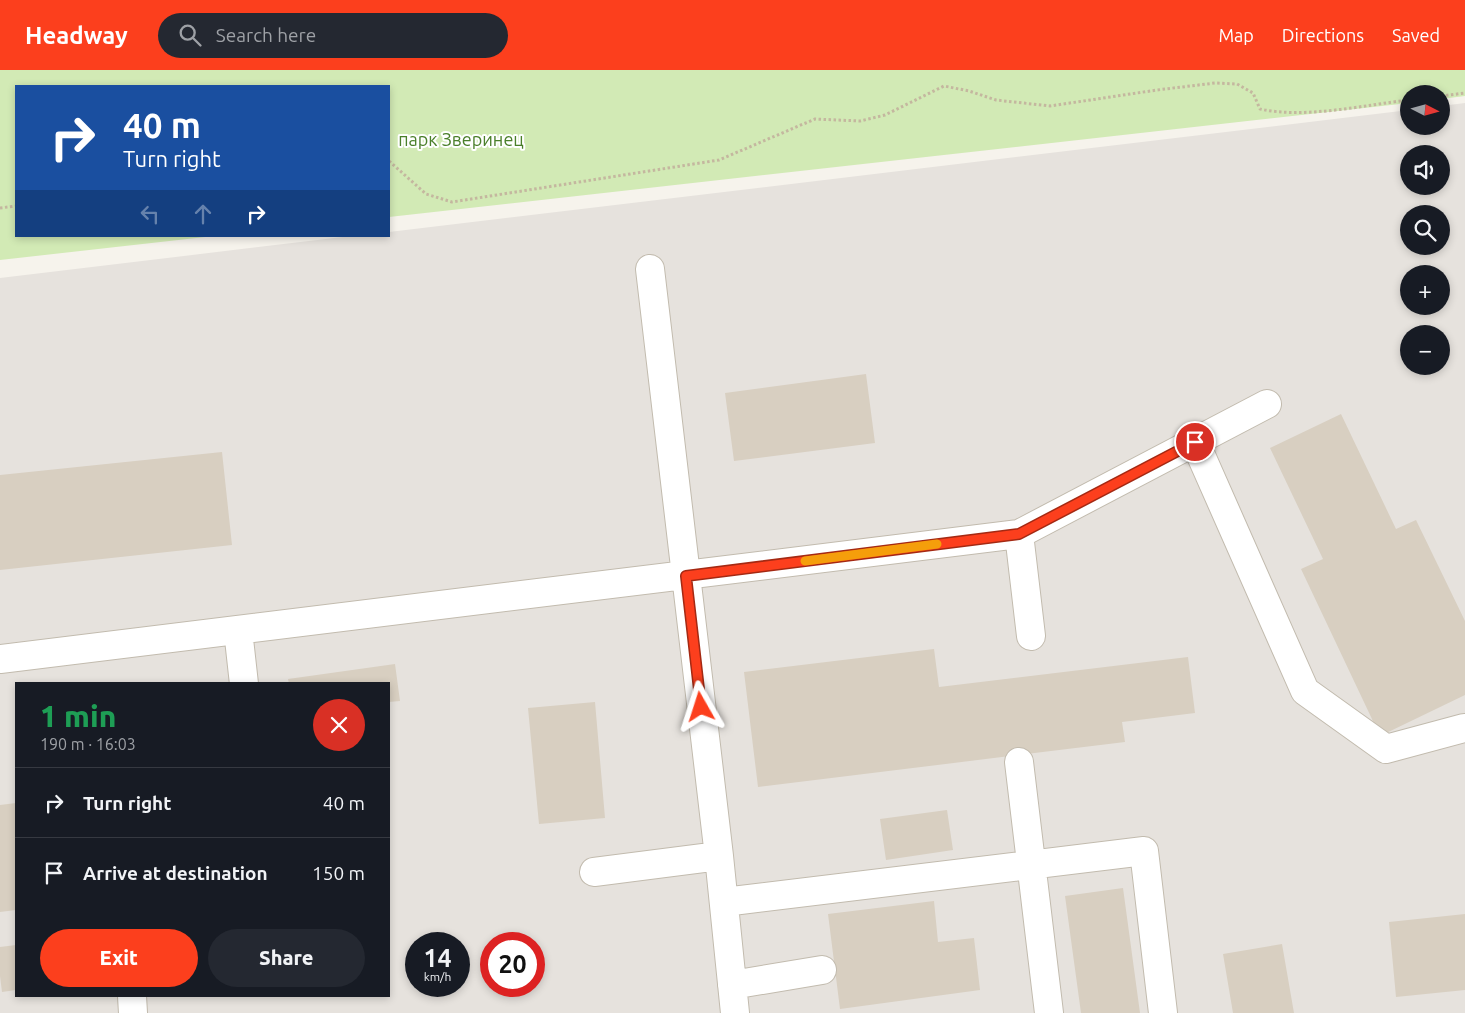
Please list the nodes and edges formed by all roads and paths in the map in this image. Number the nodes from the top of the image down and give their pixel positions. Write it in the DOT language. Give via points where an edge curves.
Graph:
graph roads {
  1 [pos="1465,93"];
  2 [pos="1450,95"];
  3 [pos="1400,101"];
  4 [pos="390,162"];
  5 [pos="15,206"];
  6 [pos="0,208"];
  7 [pos="650,269"];
  8 [pos="1267,404"];
  9 [pos="1195,442"];
  10 [pos="1019,534"];
  11 [pos="686,576"];
  12 [pos="238,630"];
  13 [pos="1031,636"];
  14 [pos="0,659"];
  15 [pos="244,682"];
  16 [pos="1464,728"];
  17 [pos="1019,762"];
  18 [pos="718,856"];
  19 [pos="1030,865"];
  20 [pos="594,872"];
  21 [pos="724,902"];
  22 [pos="822,970"];
  23 [pos="732,985"];
  24 [pos="132,997"];
  25 [pos="133,1013"];
  26 [pos="735,1013"];
  27 [pos="1049,1013"];
  28 [pos="1163,1013"];
  1 -- 2 [label="path"];
  3 -- 4 [label="path" via="1314,111 1273,112 1260,109 1253,93 1246,88 1237,84 1215,84 1050,106 996,100 944,86 885,115 860,121 815,119 719,160 452,202 426,194"];
  5 -- 6 [label="path"];
  7 -- 11 [label="lane"];
  8 -- 9 [label="lane"];
  9 -- 10 [label="lane"];
  9 -- 16 [label="lane" via="1306,691 1386,749"];
  10 -- 11 [label="lane"];
  10 -- 13 [label="lane"];
  11 -- 12 [label="lane"];
  11 -- 18 [label="lane"];
  12 -- 14 [label="lane"];
  12 -- 15 [label="lane"];
  17 -- 19 [label="lane"];
  18 -- 20 [label="lane"];
  18 -- 21 [label="lane"];
  19 -- 21 [label="lane"];
  19 -- 27 [label="lane"];
  19 -- 28 [label="lane" via="1144,851"];
  21 -- 23 [label="lane"];
  22 -- 23 [label="lane"];
  23 -- 26 [label="lane"];
  24 -- 25 [label="lane"];
}
